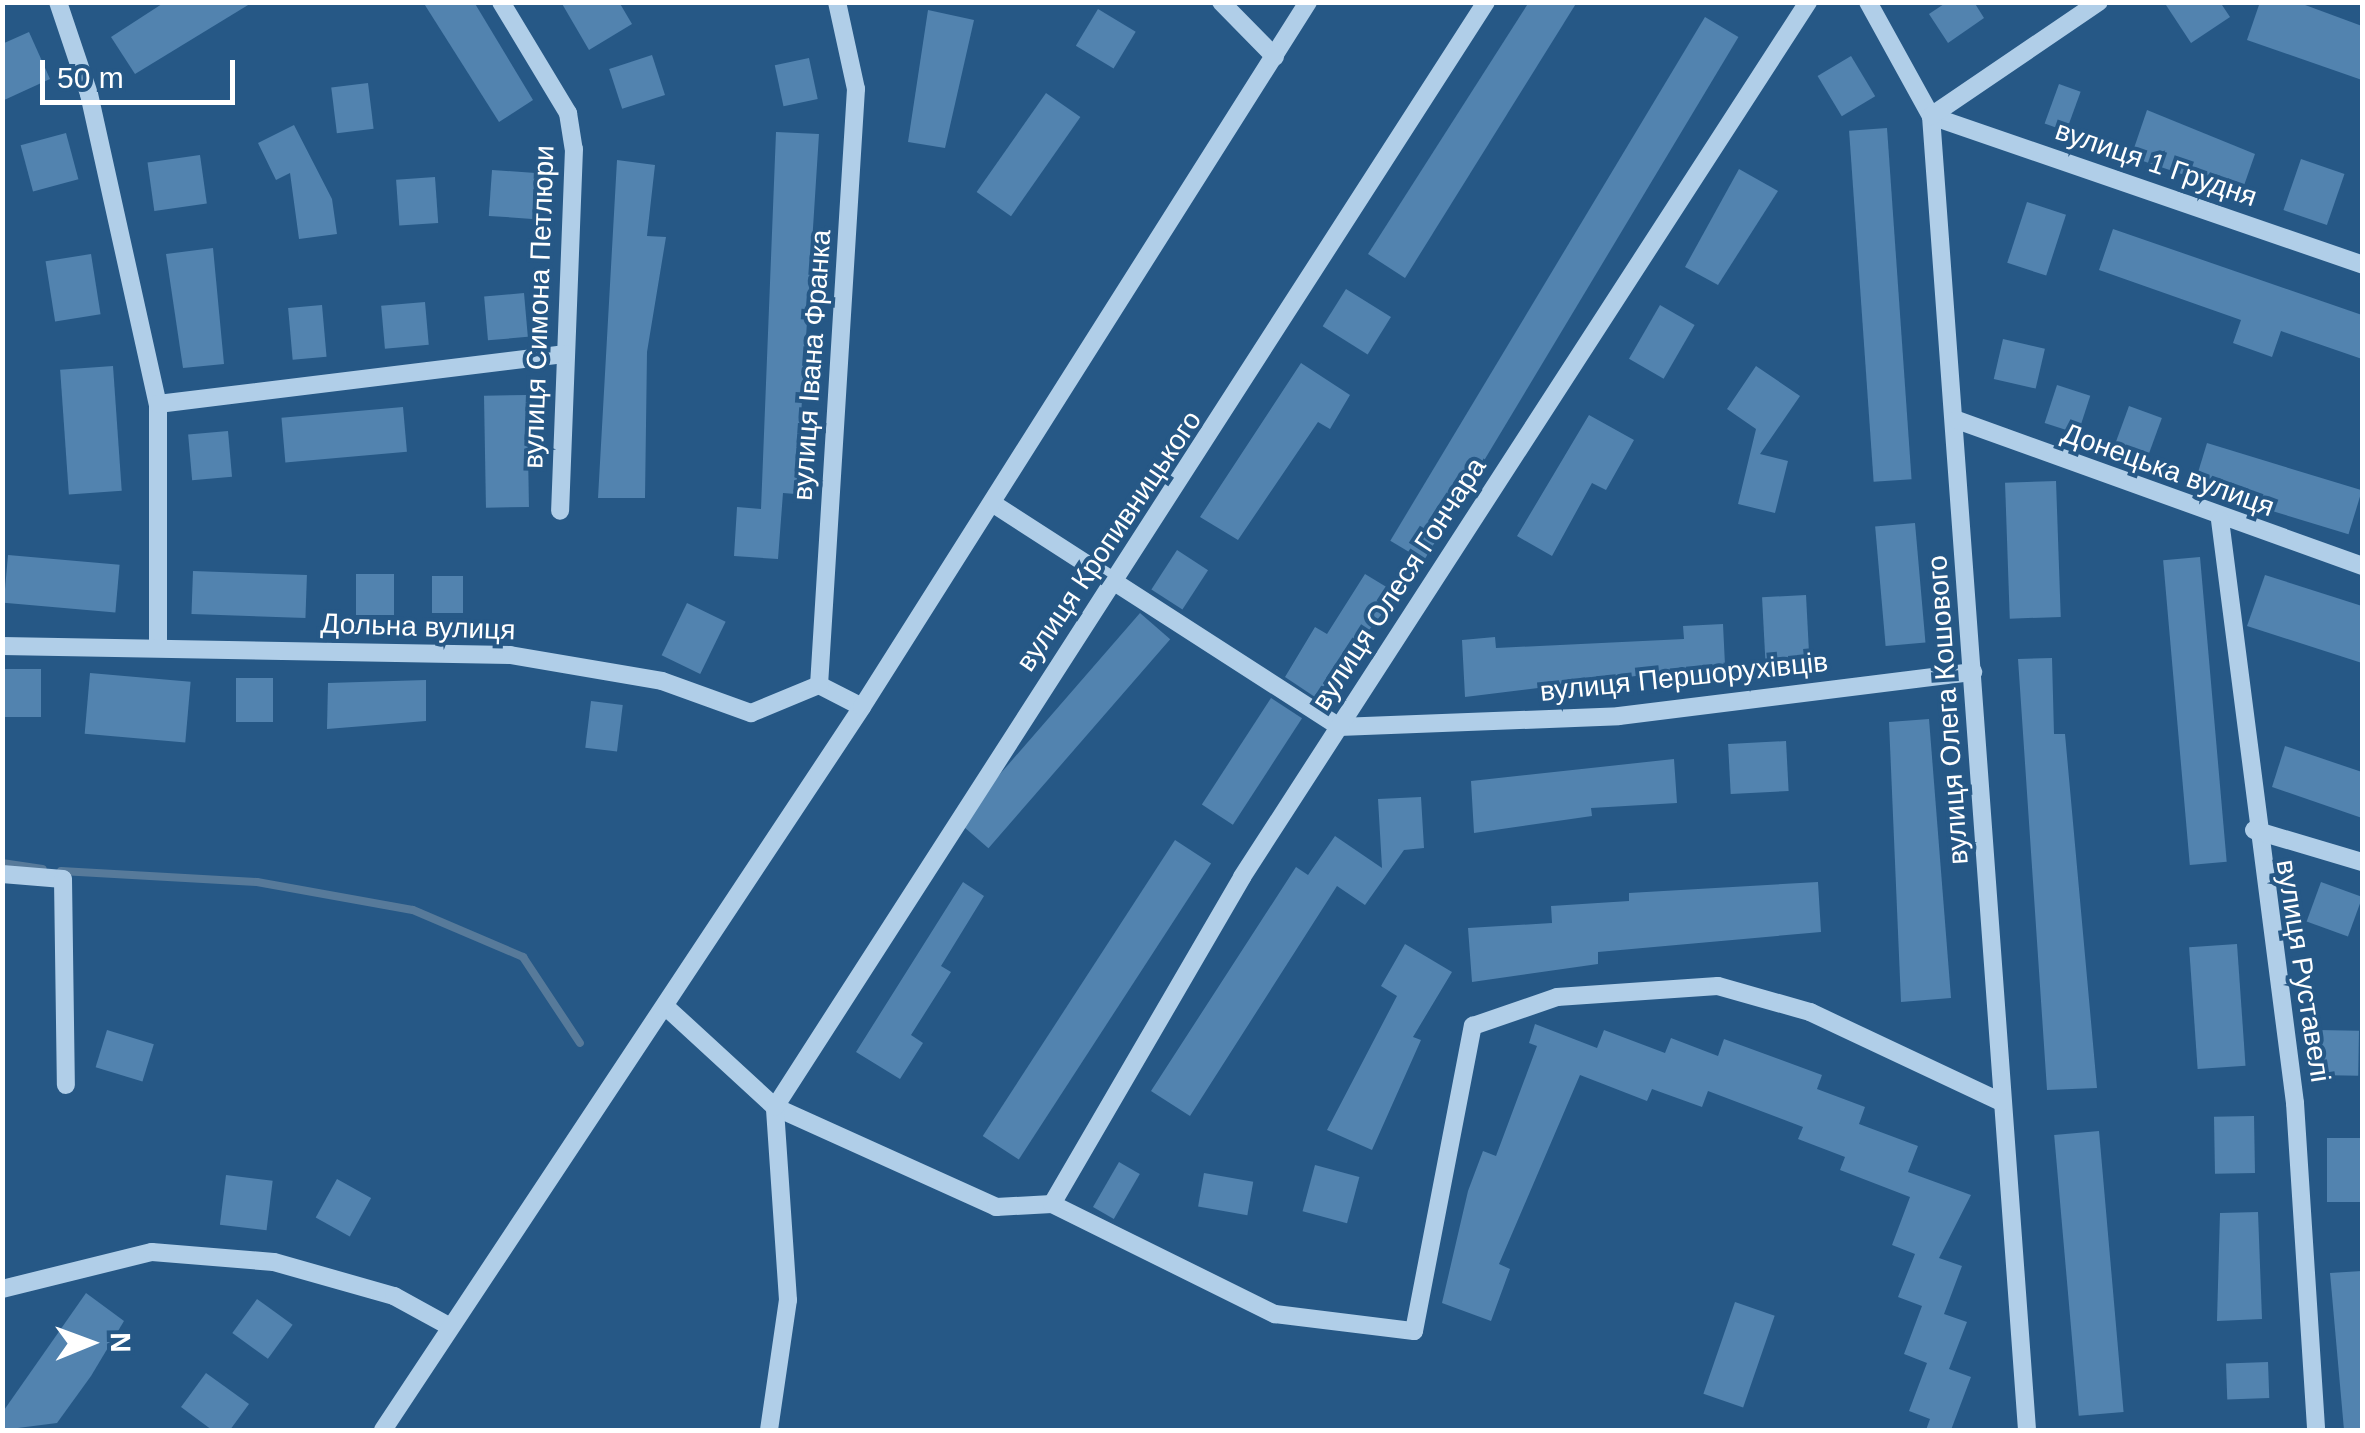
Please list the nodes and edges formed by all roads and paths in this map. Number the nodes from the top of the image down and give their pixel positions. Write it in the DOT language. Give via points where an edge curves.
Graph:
graph roads {
  1 [pos="58,2"];
  2 [pos="501,2"];
  3 [pos="837,2"];
  4 [pos="1221,2"];
  5 [pos="1308,2"];
  6 [pos="1486,2"];
  7 [pos="1808,2"];
  8 [pos="1868,2"];
  9 [pos="2099,2"];
  10 [pos="1275,57"];
  11 [pos="1931,116"];
  12 [pos="2362,264"];
  13 [pos="566,354"];
  14 [pos="158,404"];
  15 [pos="1957,420"];
  16 [pos="992,503"];
  17 [pos="560,512"];
  18 [pos="2220,520"];
  19 [pos="2362,566"];
  20 [pos="1115,578"];
  21 [pos="2,646"];
  22 [pos="158,647"];
  23 [pos="1974,672"];
  24 [pos="819,685"];
  25 [pos="862,706"];
  26 [pos="1339,727"];
  27 [pos="2254,830"];
  28 [pos="2362,862"];
  29 [pos="2,874"];
  30 [pos="665,1006"];
  31 [pos="66,1086"];
  32 [pos="2001,1102"];
  33 [pos="775,1107"];
  34 [pos="1052,1204"];
  35 [pos="2,1289"];
  36 [pos="445,1324"];
  37 [pos="383,1430"];
  38 [pos="769,1430"];
  39 [pos="2028,1430"];
  40 [pos="2316,1430"];
  1 -- 14 [label="street" via="89,94"];
  2 -- 13 [label="street, вулиця Симона Петлюри" via="568,113"];
  3 -- 24 [label="street, вулиця Івана Франка" via="856,90"];
  4 -- 10 [label="street"];
  5 -- 10 [label="street"];
  6 -- 20 [label="street, вулиця Кропивницького"];
  7 -- 26 [label="street, вулиця Олеся Гончара"];
  8 -- 11 [label="street, вулиця Олега Кошового"];
  9 -- 11 [label="street"];
  10 -- 16 [label="street"];
  11 -- 12 [label="street, вулиця 1 Грудня"];
  11 -- 15 [label="street, вулиця Олега Кошового"];
  13 -- 14 [label="street"];
  13 -- 17 [label="street, вулиця Симона Петлюри"];
  14 -- 22 [label="street"];
  15 -- 18 [label="street, Донецька вулиця"];
  15 -- 23 [label="street, вулиця Олега Кошового"];
  16 -- 20 [label="street"];
  16 -- 25 [label="street"];
  18 -- 19 [label="street, Донецька вулиця"];
  18 -- 27 [label="street, вулиця Руставелі"];
  20 -- 26 [label="street"];
  20 -- 33 [label="street, вулиця Кропивницького"];
  21 -- 22 [label="street, Дольна вулиця"];
  22 -- 24 [label="street, Дольна вулиця" via="510,654 662,681 752,714"];
  23 -- 26 [label="street, вулиця Першорухівців" via="1619,716"];
  23 -- 32 [label="street, вулиця Олега Кошового"];
  24 -- 25 [label="street"];
  25 -- 30 [label="street"];
  26 -- 34 [label="street, вулиця Олеся Гончара"];
  27 -- 28 [label="street"];
  27 -- 40 [label="street, вулиця Руставелі" via="2296,1103"];
  29 -- 31 [label="street" via="63,879"];
  30 -- 33 [label="street"];
  30 -- 36 [label="street"];
  32 -- 34 [label="street" via="1810,1012 1718,986 1557,997 1472,1026 1414,1331 1275,1314"];
  32 -- 39 [label="street, вулиця Олега Кошового"];
  33 -- 34 [label="street" via="996,1208"];
  33 -- 38 [label="street" via="788,1300"];
  35 -- 36 [label="street" via="152,1252 257,1260 394,1296"];
  36 -- 37 [label="street"];
}
